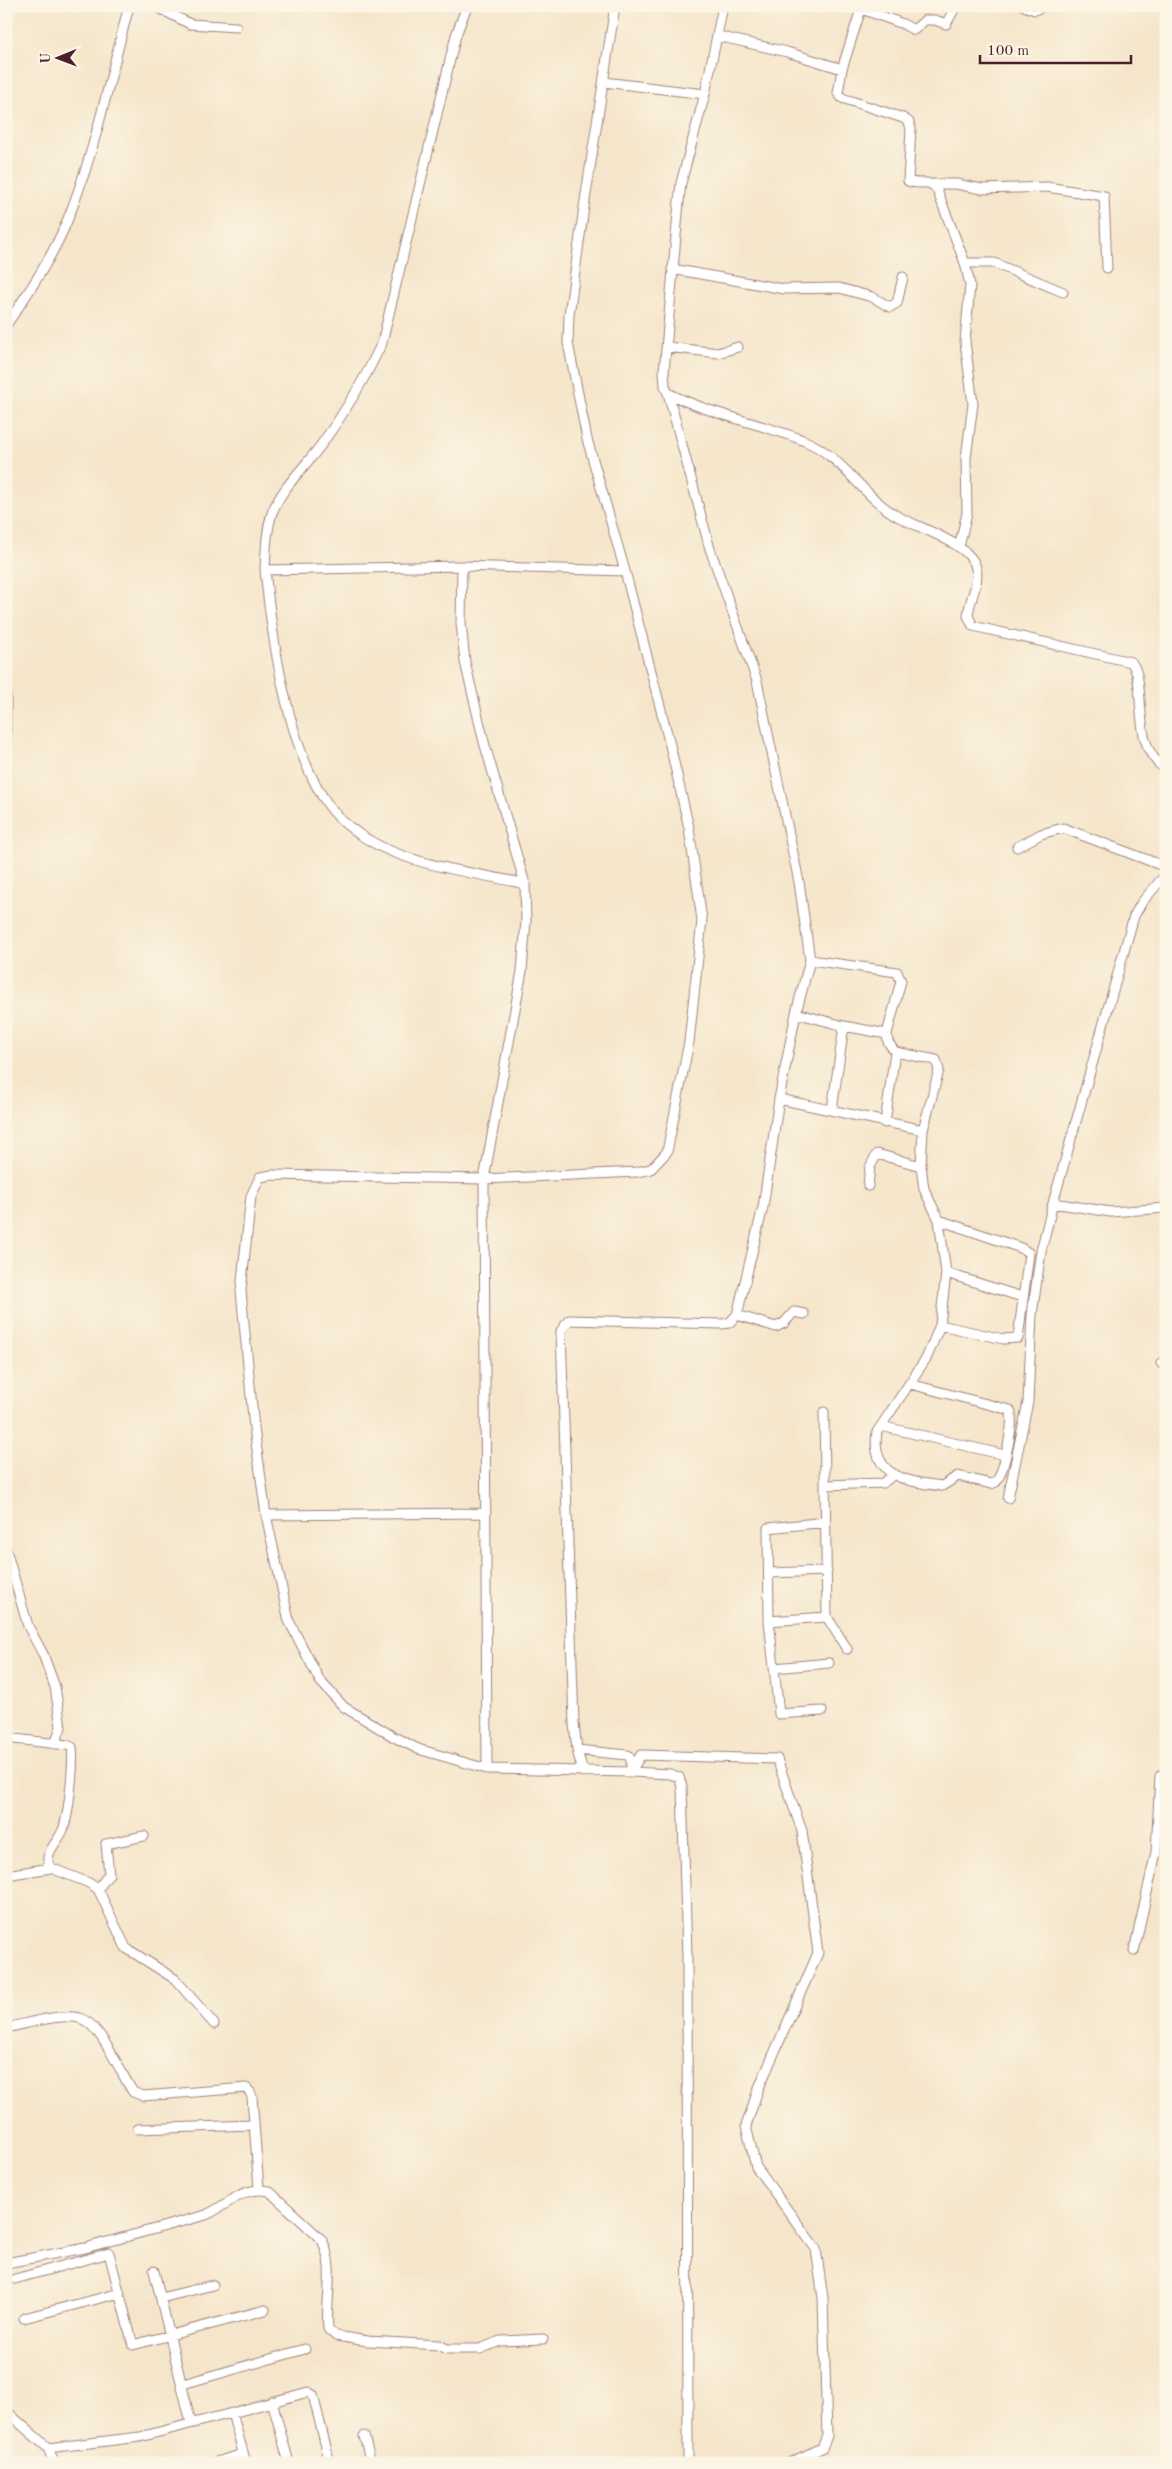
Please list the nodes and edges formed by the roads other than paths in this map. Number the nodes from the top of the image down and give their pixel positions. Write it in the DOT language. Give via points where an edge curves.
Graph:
graph roads {
  1 [pos="129,6"];
  2 [pos="155,6"];
  3 [pos="470,6"];
  4 [pos="614,6"];
  5 [pos="723,6"];
  6 [pos="956,6"];
  7 [pos="1024,6"];
  8 [pos="1044,6"];
  9 [pos="862,8"];
  10 [pos="236,27"];
  11 [pos="718,36"];
  12 [pos="842,69"];
  13 [pos="604,82"];
  14 [pos="705,94"];
  15 [pos="934,184"];
  16 [pos="965,262"];
  17 [pos="1107,268"];
  18 [pos="672,269"];
  19 [pos="904,277"];
  20 [pos="1063,292"];
  21 [pos="6,325"];
  22 [pos="667,347"];
  23 [pos="738,347"];
  24 [pos="668,393"];
  25 [pos="959,547"];
  26 [pos="462,566"];
  27 [pos="266,570"];
  28 [pos="625,572"];
  29 [pos="6,685"];
  30 [pos="6,746"];
  31 [pos="1166,769"];
  32 [pos="1018,846"];
  33 [pos="1166,868"];
  34 [pos="1166,874"];
  35 [pos="525,884"];
  36 [pos="810,960"];
  37 [pos="796,1014"];
  38 [pos="844,1026"];
  39 [pos="887,1034"];
  40 [pos="895,1052"];
  41 [pos="779,1099"];
  42 [pos="832,1110"];
  43 [pos="885,1123"];
  44 [pos="923,1130"];
  45 [pos="921,1166"];
  46 [pos="484,1179"];
  47 [pos="868,1186"];
  48 [pos="1053,1203"];
  49 [pos="1166,1208"];
  50 [pos="939,1220"];
  51 [pos="946,1274"];
  52 [pos="1022,1297"];
  53 [pos="804,1314"];
  54 [pos="737,1315"];
  55 [pos="940,1325"];
  56 [pos="910,1384"];
  57 [pos="824,1412"];
  58 [pos="882,1426"];
  59 [pos="1005,1455"];
  60 [pos="893,1475"];
  61 [pos="825,1485"];
  62 [pos="1008,1498"];
  63 [pos="484,1513"];
  64 [pos="266,1515"];
  65 [pos="826,1522"];
  66 [pos="6,1550"];
  67 [pos="826,1570"];
  68 [pos="769,1573"];
  69 [pos="827,1617"];
  70 [pos="769,1621"];
  71 [pos="847,1649"];
  72 [pos="829,1663"];
  73 [pos="774,1668"];
  74 [pos="822,1711"];
  75 [pos="6,1738"];
  76 [pos="55,1744"];
  77 [pos="578,1750"];
  78 [pos="487,1769"];
  79 [pos="1166,1771"];
  80 [pos="583,1772"];
  81 [pos="631,1772"];
  82 [pos="144,1836"];
  83 [pos="51,1868"];
  84 [pos="6,1875"];
  85 [pos="98,1890"];
  86 [pos="1134,1951"];
  87 [pos="214,2024"];
  88 [pos="6,2028"];
  89 [pos="253,2125"];
  90 [pos="138,2129"];
  91 [pos="258,2189"];
  92 [pos="6,2263"];
  93 [pos="154,2271"];
  94 [pos="15,2278"];
  95 [pos="213,2285"];
  96 [pos="120,2293"];
  97 [pos="161,2298"];
  98 [pos="265,2310"];
  99 [pos="24,2318"];
  100 [pos="170,2335"];
  101 [pos="543,2339"];
  102 [pos="305,2349"];
  103 [pos="183,2384"];
  104 [pos="272,2401"];
  105 [pos="6,2411"];
  106 [pos="232,2413"];
  107 [pos="191,2423"];
  108 [pos="364,2436"];
  109 [pos="48,2448"];
  110 [pos="245,2458"];
  111 [pos="54,2463"];
  112 [pos="213,2463"];
  113 [pos="289,2463"];
  114 [pos="330,2463"];
  115 [pos="371,2463"];
  116 [pos="688,2463"];
  117 [pos="789,2463"];
  1 -- 21 [label="street" via="84,173 65,225 52,252"];
  2 -- 10 [label="street" via="190,24"];
  3 -- 27 [label="street" via="456,35 382,343 361,388 284,491 266,538"];
  4 -- 13 [label="street"];
  5 -- 11 [label="street"];
  6 -- 9 [label="street" via="946,24 925,20 914,30"];
  7 -- 8 [label="street" via="1035,10"];
  9 -- 12 [label="street"];
  11 -- 12 [label="street"];
  11 -- 14 [label="street"];
  12 -- 15 [label="street" via="838,94 842,98 909,122 908,180"];
  13 -- 14 [label="street"];
  13 -- 28 [label="street" via="582,216 568,343 587,439"];
  14 -- 18 [label="street" via="682,182"];
  15 -- 16 [label="street"];
  15 -- 17 [label="street" via="982,189 1047,187 1104,196"];
  16 -- 20 [label="street" via="994,263"];
  16 -- 25 [label="street" via="970,285 965,342 973,404 966,458 967,513"];
  18 -- 19 [label="street" via="784,289 839,288 872,297 890,307 897,303"];
  18 -- 22 [label="street"];
  22 -- 23 [label="street" via="718,353"];
  22 -- 24 [label="street" via="665,386"];
  24 -- 25 [label="street" via="822,450 888,511"];
  24 -- 36 [label="street" via="710,549 756,681 799,882"];
  25 -- 31 [label="street" via="971,556 976,567 977,577 968,616 973,626 1131,662 1138,678 1146,744 1151,757"];
  26 -- 27 [label="street"];
  26 -- 28 [label="street"];
  26 -- 35 [label="street" via="461,623 465,662 484,742"];
  27 -- 35 [label="street" via="276,651 299,743 314,782 330,807 371,842 400,856"];
  28 -- 46 [label="street" via="689,828 702,920 689,1042 667,1152 651,1169 637,1172"];
  29 -- 30 [label="street"];
  32 -- 33 [label="street" via="1041,834 1063,828"];
  34 -- 48 [label="street" via="1134,916"];
  35 -- 46 [label="street" via="522,971"];
  36 -- 37 [label="street"];
  36 -- 39 [label="street" via="897,972 901,981"];
  37 -- 38 [label="street"];
  37 -- 41 [label="street"];
  38 -- 39 [label="street"];
  38 -- 42 [label="street"];
  39 -- 40 [label="street"];
  40 -- 43 [label="street"];
  40 -- 44 [label="street" via="936,1060 938,1064"];
  41 -- 42 [label="street"];
  41 -- 54 [label="street" via="763,1207"];
  42 -- 43 [label="street"];
  43 -- 44 [label="street"];
  44 -- 45 [label="street"];
  45 -- 47 [label="street" via="876,1154 870,1167"];
  45 -- 50 [label="street" via="924,1189"];
  46 -- 63 [label="street"];
  46 -- 64 [label="street" via="260,1177 251,1196 240,1291"];
  48 -- 49 [label="street" via="1111,1212"];
  48 -- 62 [label="street" via="1041,1250 1032,1315 1028,1402"];
  50 -- 51 [label="street"];
  50 -- 52 [label="street" via="1027,1250 1029,1258"];
  51 -- 52 [label="street"];
  51 -- 55 [label="street"];
  52 -- 55 [label="street" via="1018,1338 1004,1339"];
  53 -- 54 [label="street" via="794,1312 776,1327"];
  54 -- 77 [label="street" via="729,1323 722,1324 569,1320 561,1331 574,1715"];
  55 -- 56 [label="street"];
  56 -- 58 [label="street"];
  56 -- 59 [label="street" via="1010,1410 1013,1421"];
  57 -- 61 [label="street"];
  58 -- 59 [label="street"];
  58 -- 60 [label="street" via="877,1432 877,1452"];
  59 -- 60 [label="street" via="998,1479 991,1484 958,1476 942,1486"];
  60 -- 61 [label="street" via="883,1483"];
  61 -- 65 [label="street"];
  63 -- 64 [label="street"];
  63 -- 78 [label="street"];
  64 -- 78 [label="street" via="289,1621 320,1681 344,1707 394,1738 418,1749"];
  65 -- 67 [label="street"];
  65 -- 68 [label="street" via="768,1528"];
  66 -- 76 [label="street" via="28,1626 55,1687 62,1727"];
  67 -- 68 [label="street"];
  67 -- 69 [label="street"];
  68 -- 70 [label="street"];
  69 -- 70 [label="street"];
  69 -- 71 [label="street"];
  70 -- 73 [label="street"];
  72 -- 73 [label="street"];
  73 -- 74 [label="street" via="779,1714"];
  75 -- 76 [label="street"];
  76 -- 83 [label="street" via="67,1745 72,1752 67,1812 63,1831 47,1858"];
  77 -- 80 [label="street"];
  77 -- 81 [label="street" via="628,1755"];
  78 -- 80 [label="street"];
  79 -- 86 [label="street" via="1160,1776 1156,1852"];
  80 -- 81 [label="street"];
  81 -- 116 [label="street" via="670,1774 679,1777 682,1786 687,1956"];
  81 -- 117 [label="street" via="641,1755 776,1759 802,1831 818,1953 758,2090 746,2126 756,2167 816,2249 824,2298 827,2436 822,2448"];
  82 -- 85 [label="street" via="106,1844 109,1874"];
  83 -- 84 [label="street"];
  83 -- 85 [label="street" via="89,1883"];
  85 -- 87 [label="street" via="126,1948 175,1979"];
  88 -- 89 [label="street" via="65,2017 82,2019 96,2030 132,2092 143,2096 246,2088 252,2097"];
  89 -- 90 [label="street"];
  89 -- 91 [label="street"];
  91 -- 92 [label="street" via="244,2192 206,2214 85,2248"];
  91 -- 101 [label="street" via="269,2191 324,2244 330,2267 326,2312 328,2329 336,2336 368,2342 439,2345 460,2350 480,2349 500,2341"];
  93 -- 97 [label="street"];
  94 -- 96 [label="street" via="109,2253"];
  95 -- 97 [label="street"];
  96 -- 99 [label="street"];
  96 -- 100 [label="street" via="133,2345"];
  97 -- 100 [label="street"];
  98 -- 100 [label="street"];
  100 -- 103 [label="street"];
  102 -- 103 [label="street"];
  103 -- 107 [label="street"];
  104 -- 106 [label="street"];
  104 -- 113 [label="street"];
  104 -- 114 [label="street" via="303,2392 313,2395"];
  105 -- 109 [label="street"];
  106 -- 107 [label="street"];
  106 -- 110 [label="street"];
  107 -- 109 [label="street" via="140,2437"];
  108 -- 115 [label="street"];
  109 -- 111 [label="street"];
  110 -- 112 [label="street"];
}
